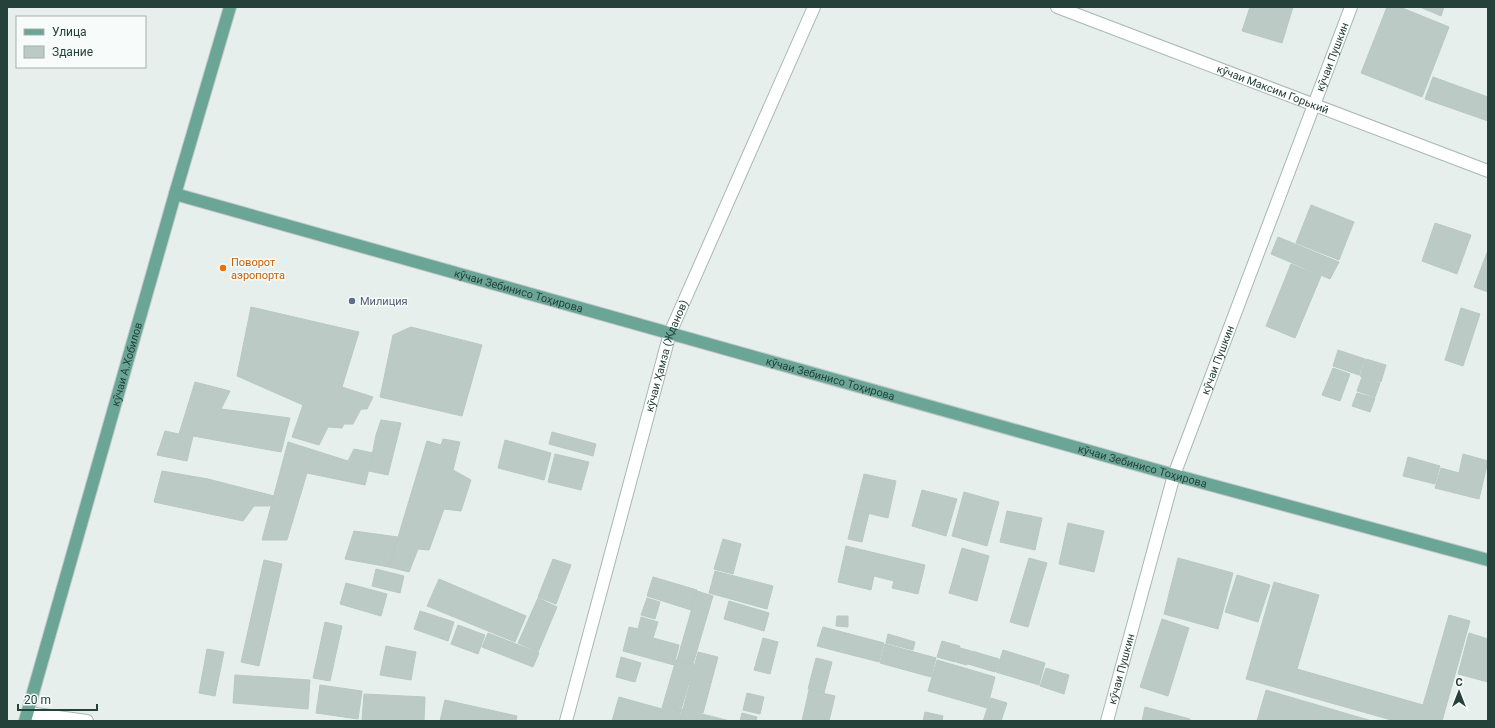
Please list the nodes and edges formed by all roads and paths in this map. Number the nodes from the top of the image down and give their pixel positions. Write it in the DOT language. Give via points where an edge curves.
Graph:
graph roads {
  1 [pos="230,7"];
  2 [pos="814,7"];
  3 [pos="1057,7"];
  4 [pos="1351,7"];
  5 [pos="1314,105"];
  6 [pos="1488,171"];
  7 [pos="174,194"];
  8 [pos="670,333"];
  9 [pos="1174,475"];
  10 [pos="1488,560"];
  11 [pos="27,717"];
  12 [pos="87,721"];
  13 [pos="566,721"];
  14 [pos="1107,721"];
  1 -- 7 [label="main road, кӯчаи А.Хобилов"];
  2 -- 8 [label="street, кӯчаи Ҳамза (Жданов)"];
  3 -- 5 [label="street, кӯчаи Максим Горький"];
  4 -- 5 [label="street, кӯчаи Пушкин"];
  5 -- 6 [label="street, кӯчаи Максим Горький"];
  5 -- 9 [label="street, кӯчаи Пушкин"];
  7 -- 8 [label="main road, кӯчаи Зебинисо Тоҳирова"];
  7 -- 11 [label="main road, кӯчаи А.Хобилов"];
  8 -- 9 [label="main road, кӯчаи Зебинисо Тоҳирова"];
  8 -- 13 [label="street, кӯчаи Ҳамза (Жданов)"];
  9 -- 10 [label="main road, кӯчаи Зебинисо Тоҳирова"];
  9 -- 14 [label="street, кӯчаи Пушкин"];
  11 -- 12 [label="street"];
}
